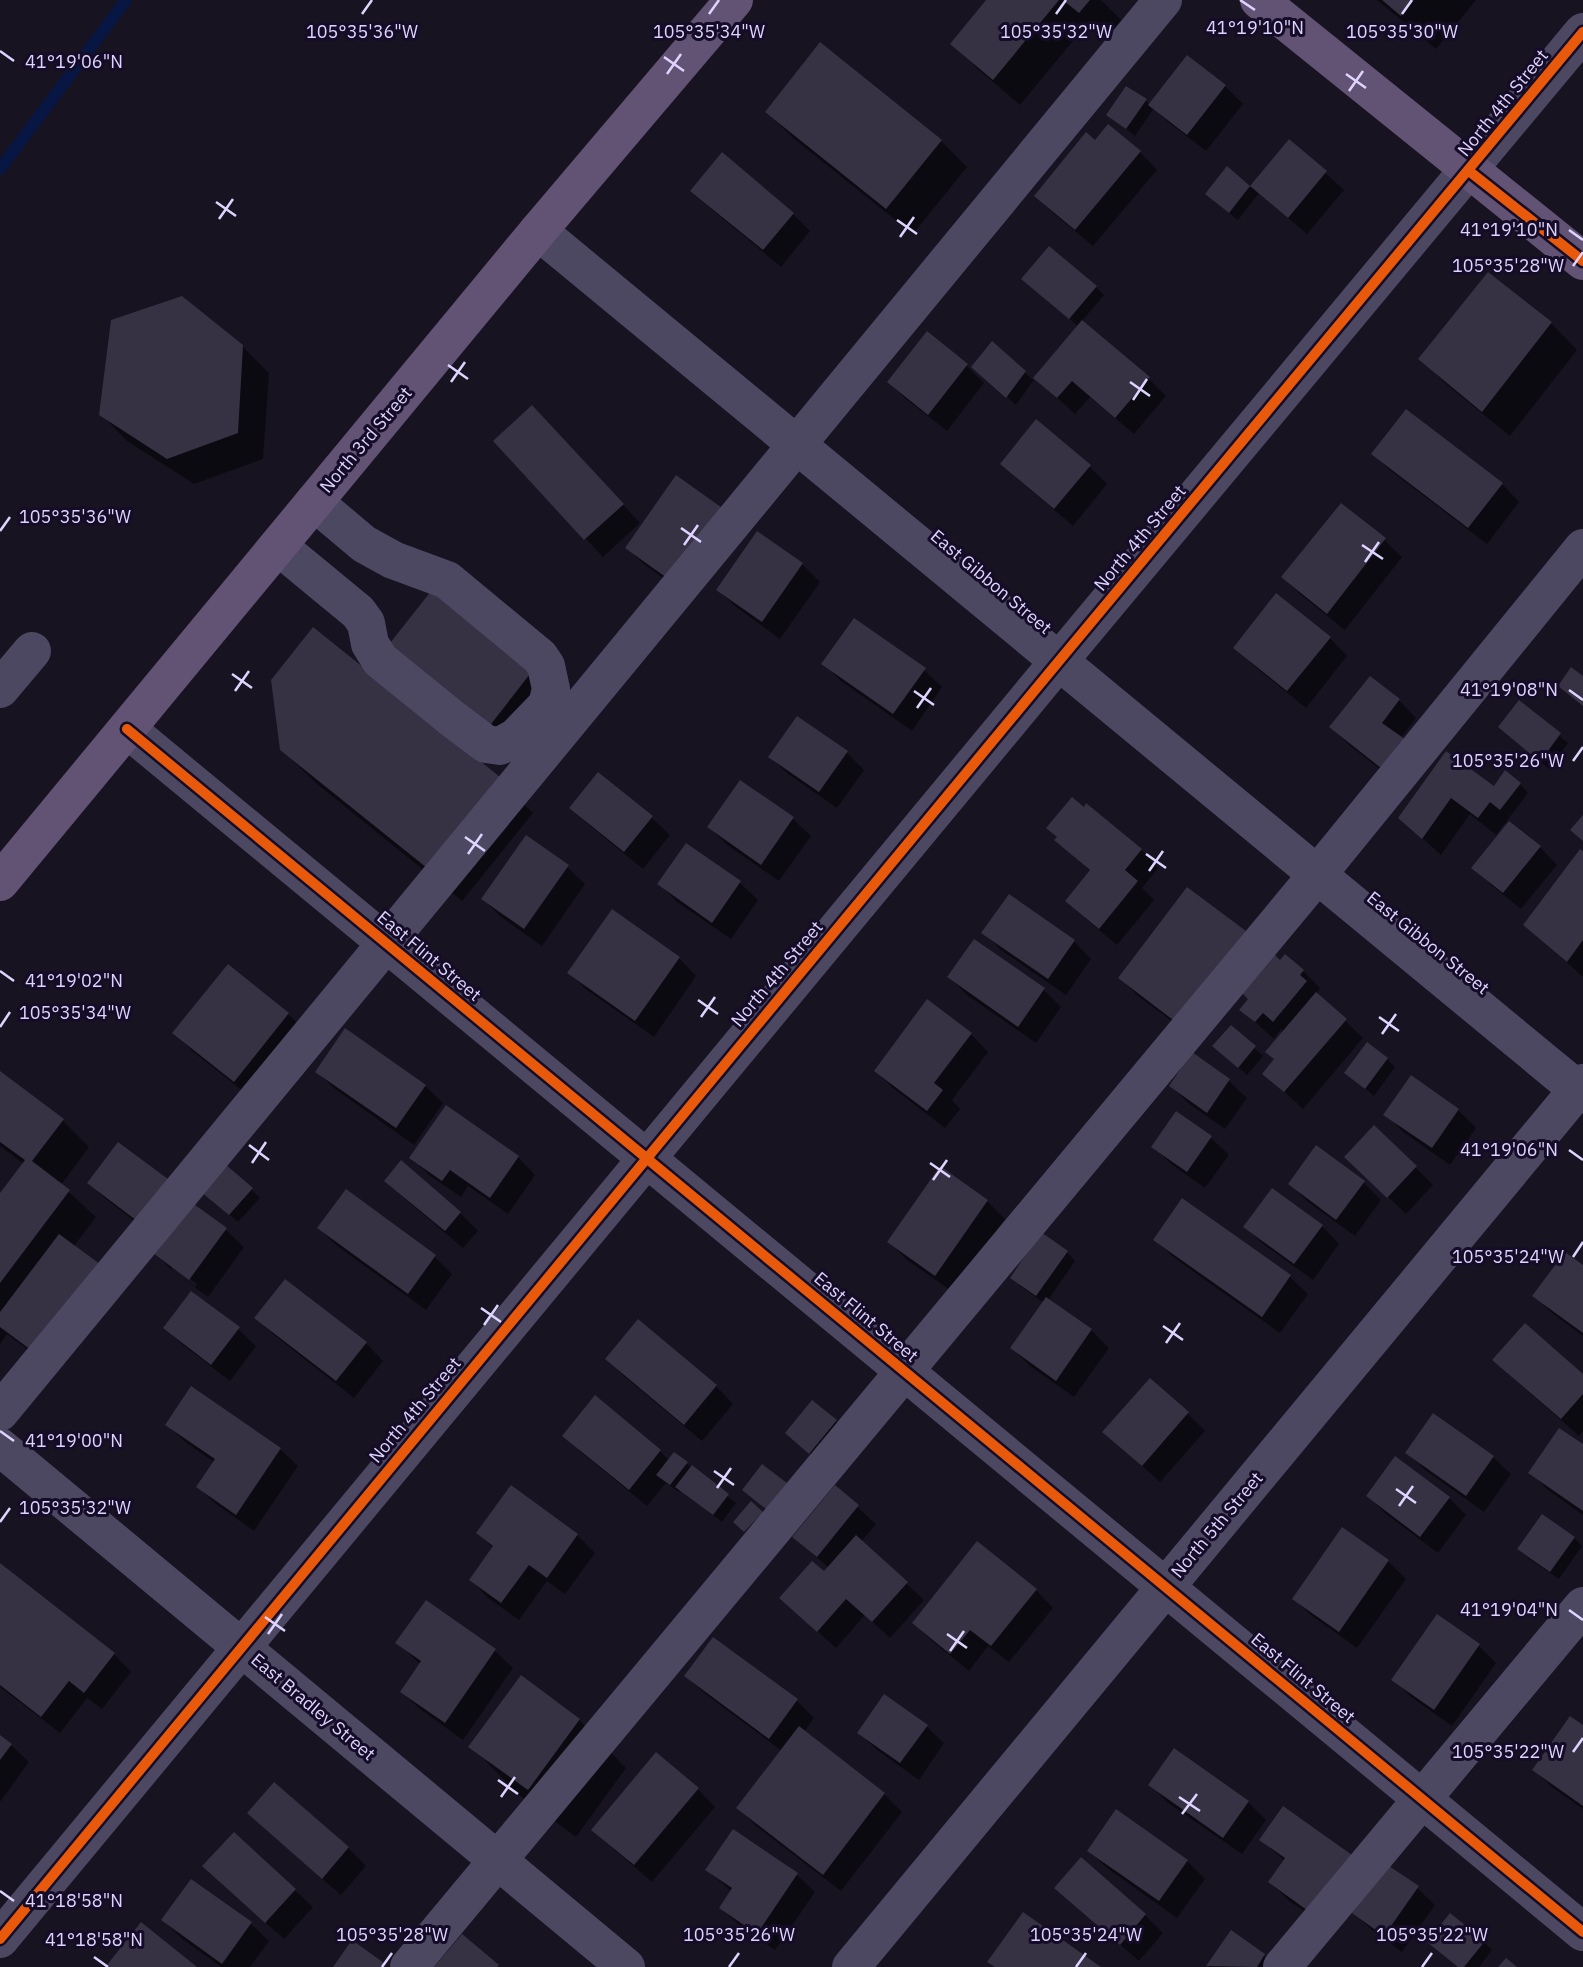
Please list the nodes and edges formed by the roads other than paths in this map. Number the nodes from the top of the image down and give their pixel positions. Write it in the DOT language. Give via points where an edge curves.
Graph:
graph roads {
  1 [pos="734,0"];
  2 [pos="1163,0"];
  3 [pos="1259,0"];
  4 [pos="1583,32"];
  5 [pos="1469,171"];
  6 [pos="538,231"];
  7 [pos="1583,261"];
  8 [pos="797,444"];
  9 [pos="314,502"];
  10 [pos="278,546"];
  11 [pos="1583,548"];
  12 [pos="32,650"];
  13 [pos="1059,661"];
  14 [pos="0,689"];
  15 [pos="127,729"];
  16 [pos="1317,875"];
  17 [pos="0,882"];
  18 [pos="387,943"];
  19 [pos="1581,1089"];
  20 [pos="647,1158"];
  21 [pos="904,1371"];
  22 [pos="0,1412"];
  23 [pos="0,1447"];
  24 [pos="1166,1587"];
  25 [pos="1583,1605"];
  26 [pos="242,1647"];
  27 [pos="1421,1799"];
  28 [pos="496,1860"];
  29 [pos="1583,1932"];
  30 [pos="0,1939"];
  31 [pos="409,1967"];
  32 [pos="626,1967"];
  33 [pos="851,1967"];
  34 [pos="1282,1967"];
  1 -- 6 [label="main road, North 3rd Street"];
  2 -- 8 [label="street"];
  3 -- 5 [label="main road"];
  4 -- 5 [label="street, North 4th Street"];
  5 -- 7 [label="main road"];
  5 -- 13 [label="street, North 4th Street"];
  6 -- 8 [label="street, East Gibbon Street"];
  6 -- 9 [label="main road, North 3rd Street"];
  8 -- 13 [label="street, East Gibbon Street"];
  8 -- 18 [label="street"];
  9 -- 10 [label="main road, North 3rd Street"];
  9 -- 10 [label="street" via="364,544 447,580 540,657 551,688 547,705 516,737 500,746 486,744 380,660 358,612"];
  10 -- 15 [label="main road, North 3rd Street"];
  11 -- 16 [label="street"];
  12 -- 14 [label="street"];
  13 -- 16 [label="street, East Gibbon Street"];
  13 -- 20 [label="street, North 4th Street"];
  15 -- 17 [label="main road, North 3rd Street"];
  15 -- 18 [label="street, East Flint Street"];
  16 -- 19 [label="street, East Gibbon Street"];
  16 -- 21 [label="street"];
  18 -- 20 [label="street, East Flint Street"];
  18 -- 22 [label="street"];
  19 -- 24 [label="street, North 5th Street"];
  20 -- 21 [label="street, East Flint Street"];
  20 -- 26 [label="street, North 4th Street"];
  21 -- 24 [label="street, East Flint Street"];
  21 -- 28 [label="street"];
  23 -- 26 [label="street, East Bradley Street"];
  24 -- 27 [label="street, East Flint Street"];
  24 -- 33 [label="street, North 5th Street"];
  25 -- 27 [label="street"];
  26 -- 28 [label="street, East Bradley Street"];
  26 -- 30 [label="street, North 4th Street"];
  27 -- 29 [label="street, East Flint Street"];
  27 -- 34 [label="street"];
  28 -- 31 [label="street"];
  28 -- 32 [label="street, East Bradley Street"];
}
